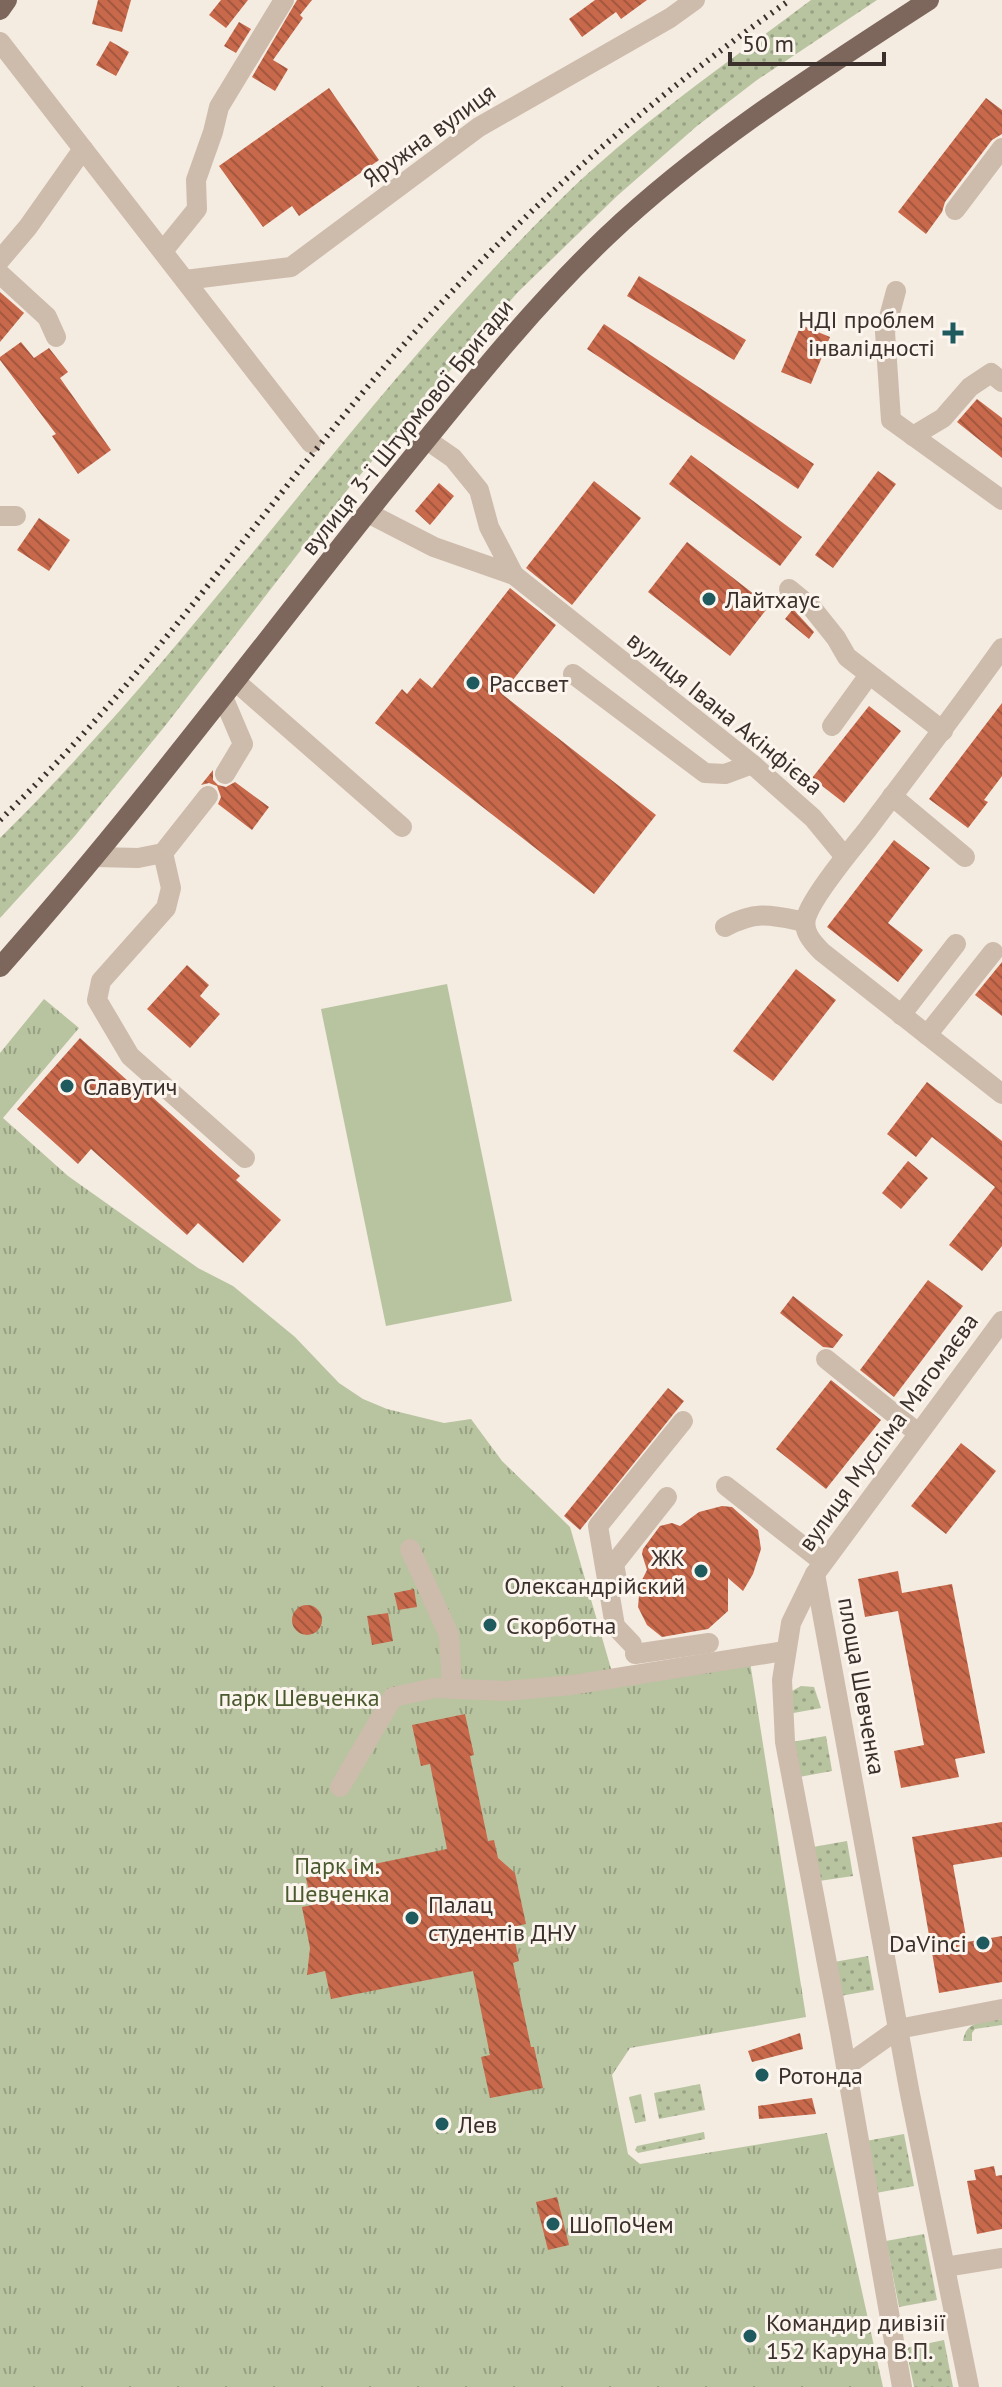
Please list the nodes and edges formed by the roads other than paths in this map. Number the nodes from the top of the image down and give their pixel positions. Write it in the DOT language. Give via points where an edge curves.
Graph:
graph roads {
  1 [pos="7,0"];
  2 [pos="284,0"];
  3 [pos="695,0"];
  4 [pos="929,0"];
  5 [pos="0,10"];
  6 [pos="0,42"];
  7 [pos="1002,148"];
  8 [pos="83,149"];
  9 [pos="955,210"];
  10 [pos="163,251"];
  11 [pos="0,260"];
  12 [pos="0,274"];
  13 [pos="185,280"];
  14 [pos="896,291"];
  15 [pos="56,337"];
  16 [pos="1002,382"];
  17 [pos="913,436"];
  18 [pos="427,440"];
  19 [pos="311,443"];
  20 [pos="1002,500"];
  21 [pos="368,513"];
  22 [pos="516,577"];
  23 [pos="789,589"];
  24 [pos="1002,648"];
  25 [pos="573,674"];
  26 [pos="869,675"];
  27 [pos="229,689"];
  28 [pos="832,726"];
  29 [pos="943,731"];
  30 [pos="752,764"];
  31 [pos="225,774"];
  32 [pos="208,796"];
  33 [pos="892,796"];
  34 [pos="402,827"];
  35 [pos="163,853"];
  36 [pos="96,857"];
  37 [pos="845,857"];
  38 [pos="965,857"];
  39 [pos="805,922"];
  40 [pos="725,927"];
  41 [pos="956,944"];
  42 [pos="993,952"];
  43 [pos="0,967"];
  44 [pos="901,1015"];
  45 [pos="927,1035"];
  46 [pos="1002,1094"];
  47 [pos="245,1158"];
  48 [pos="1002,1321"];
  49 [pos="826,1359"];
  50 [pos="683,1421"];
  51 [pos="918,1433"];
  52 [pos="726,1486"];
  53 [pos="667,1497"];
  54 [pos="410,1549"];
  55 [pos="819,1568"];
  56 [pos="709,1643"];
  57 [pos="784,1651"];
  58 [pos="636,1657"];
  59 [pos="452,1688"];
  60 [pos="340,1787"];
  61 [pos="1002,2009"];
  62 [pos="898,2029"];
  63 [pos="846,2066"];
  64 [pos="1002,2258"];
  65 [pos="945,2267"];
  66 [pos="902,2387"];
  67 [pos="969,2387"];
  1 -- 5 [label="main road"];
  2 -- 10 [label="street" via="219,107 196,180 197,209"];
  3 -- 13 [label="street, Яружна вулиця" via="479,127 291,267"];
  4 -- 18 [label="main road, вулиця 3-ї Штурмової Бригади" via="791,92 650,196 552,291"];
  6 -- 8 [label="street"];
  7 -- 9 [label="street"];
  8 -- 10 [label="street"];
  8 -- 11 [label="street"];
  10 -- 13 [label="street"];
  12 -- 15 [label="street" via="47,317"];
  13 -- 19 [label="street"];
  14 -- 17 [label="street" via="885,332 891,420"];
  16 -- 17 [label="street" via="991,373 970,387 943,418"];
  17 -- 20 [label="street"];
  18 -- 21 [label="main road, вулиця 3-ї Штурмової Бригади"];
  18 -- 22 [label="street" via="453,458 479,490 489,527"];
  21 -- 22 [label="street" via="434,547"];
  21 -- 27 [label="main road, вулиця 3-ї Штурмової Бригади"];
  22 -- 30 [label="street, вулиця Івана Акінфієва"];
  23 -- 26 [label="street"];
  24 -- 29 [label="street"];
  25 -- 30 [label="street" via="705,773 725,774"];
  26 -- 28 [label="street"];
  26 -- 29 [label="street"];
  27 -- 31 [label="street" via="243,744"];
  27 -- 34 [label="street"];
  27 -- 36 [label="main road, вулиця 3-ї Штурмової Бригади"];
  29 -- 33 [label="street"];
  30 -- 37 [label="street, вулиця Івана Акінфієва" via="813,818"];
  32 -- 35 [label="street"];
  33 -- 37 [label="street"];
  33 -- 38 [label="street"];
  35 -- 36 [label="street"];
  35 -- 47 [label="street" via="171,888 166,908 101,981 97,1000 130,1056"];
  36 -- 43 [label="main road, вулиця 3-ї Штурмової Бригади"];
  37 -- 39 [label="street"];
  39 -- 40 [label="street" via="762,913"];
  39 -- 44 [label="street" via="822,952"];
  41 -- 44 [label="street"];
  42 -- 45 [label="street"];
  44 -- 45 [label="street"];
  45 -- 46 [label="street"];
  48 -- 51 [label="street, вулиця Мусліма Магомаєва"];
  49 -- 51 [label="street"];
  50 -- 58 [label="street" via="598,1526 615,1626"];
  51 -- 55 [label="street, вулиця Мусліма Магомаєва"];
  52 -- 55 [label="street"];
  53 -- 58 [label="street" via="614,1564"];
  54 -- 59 [label="street" via="449,1635"];
  55 -- 57 [label="street, площа Шевченка" via="791,1623"];
  55 -- 62 [label="street, площа Шевченка"];
  56 -- 58 [label="street"];
  57 -- 58 [label="street"];
  57 -- 63 [label="street, площа Шевченка" via="785,1742"];
  58 -- 59 [label="street" via="572,1685 506,1691"];
  59 -- 60 [label="street" via="393,1697"];
  61 -- 62 [label="street"];
  62 -- 63 [label="street"];
  62 -- 65 [label="street, площа Шевченка"];
  63 -- 66 [label="street, площа Шевченка"];
  64 -- 65 [label="street"];
  65 -- 67 [label="street, площа Шевченка"];
}
